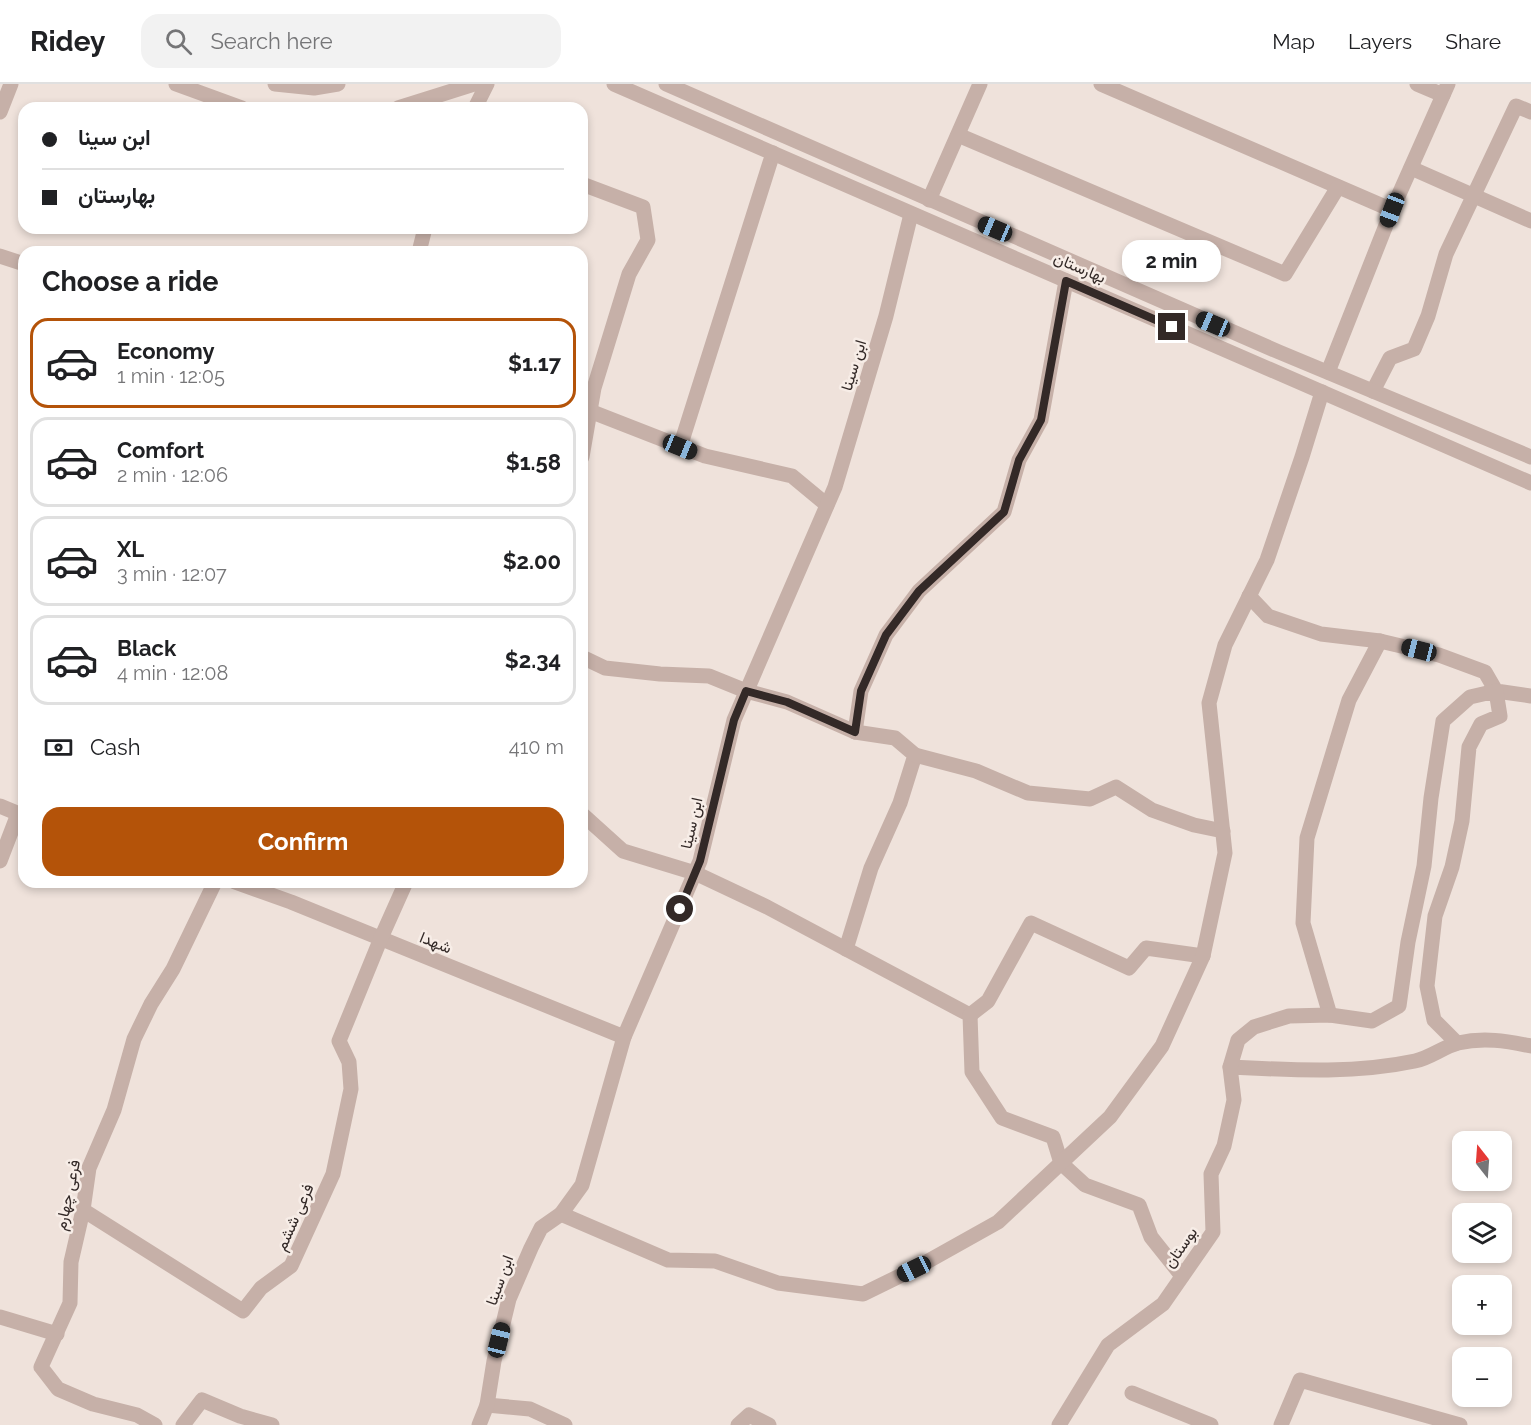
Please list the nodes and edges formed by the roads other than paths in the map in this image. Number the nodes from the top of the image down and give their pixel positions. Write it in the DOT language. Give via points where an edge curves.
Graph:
graph roads {
  1 [pos="11,84"];
  2 [pos="176,84"];
  3 [pos="275,84"];
  4 [pos="338,84"];
  5 [pos="474,84"];
  6 [pos="487,84"];
  7 [pos="614,84"];
  8 [pos="666,84"];
  9 [pos="980,84"];
  10 [pos="1101,84"];
  11 [pos="1417,84"];
  12 [pos="1445,90"];
  13 [pos="226,102"];
  14 [pos="417,102"];
  15 [pos="478,102"];
  16 [pos="0,112"];
  17 [pos="1531,112"];
  18 [pos="957,135"];
  19 [pos="773,153"];
  20 [pos="1411,168"];
  21 [pos="588,186"];
  22 [pos="1338,187"];
  23 [pos="1473,196"];
  24 [pos="929,200"];
  25 [pos="1392,210"];
  26 [pos="911,214"];
  27 [pos="1531,221"];
  28 [pos="0,256"];
  29 [pos="18,262"];
  30 [pos="1066,281"];
  31 [pos="1328,372"];
  32 [pos="1372,391"];
  33 [pos="1322,392"];
  34 [pos="588,404"];
  35 [pos="588,411"];
  36 [pos="1445,421"];
  37 [pos="1433,440"];
  38 [pos="680,447"];
  39 [pos="1531,457"];
  40 [pos="1531,483"];
  41 [pos="827,505"];
  42 [pos="1249,596"];
  43 [pos="1380,641"];
  44 [pos="588,660"];
  45 [pos="746,691"];
  46 [pos="1496,691"];
  47 [pos="1531,696"];
  48 [pos="855,732"];
  49 [pos="915,755"];
  50 [pos="0,806"];
  51 [pos="18,814"];
  52 [pos="588,819"];
  53 [pos="18,822"];
  54 [pos="1223,831"];
  55 [pos="0,861"];
  56 [pos="695,873"];
  57 [pos="212,888"];
  58 [pos="252,888"];
  59 [pos="403,888"];
  60 [pos="381,938"];
  61 [pos="846,949"];
  62 [pos="1203,956"];
  63 [pos="970,1015"];
  64 [pos="1330,1015"];
  65 [pos="624,1037"];
  66 [pos="1457,1043"];
  67 [pos="1531,1046"];
  68 [pos="1230,1067"];
  69 [pos="1061,1163"];
  70 [pos="83,1210"];
  71 [pos="561,1214"];
  72 [pos="1182,1276"];
  73 [pos="0,1317"];
  74 [pos="57,1334"];
  75 [pos="1132,1393"];
  76 [pos="487,1405"];
  77 [pos="155,1425"];
  78 [pos="183,1425"];
  79 [pos="272,1425"];
  80 [pos="479,1425"];
  81 [pos="565,1425"];
  82 [pos="738,1425"];
  83 [pos="769,1425"];
  84 [pos="1059,1425"];
  85 [pos="1211,1425"];
  86 [pos="1281,1425"];
  87 [pos="1460,1425"];
  1 -- 16 [label="street"];
  2 -- 13 [label="street"];
  3 -- 4 [label="street" via="314,88"];
  5 -- 14 [label="street"];
  6 -- 15 [label="street"];
  7 -- 19 [label="street, بهارستان"];
  8 -- 24 [label="street, بهارستان"];
  9 -- 18 [label="street"];
  10 -- 22 [label="street"];
  11 -- 12 [label="street"];
  12 -- 20 [label="street"];
  17 -- 23 [label="street" via="1516,106"];
  18 -- 22 [label="street" via="1285,274"];
  18 -- 24 [label="street"];
  19 -- 26 [label="street, بهارستان"];
  19 -- 38 [label="street"];
  20 -- 23 [label="street"];
  20 -- 25 [label="street"];
  21 -- 34 [label="street" via="643,207 648,240 629,274"];
  22 -- 25 [label="street"];
  23 -- 27 [label="street"];
  23 -- 32 [label="street" via="1446,254 1414,349 1390,358"];
  24 -- 31 [label="street, بهارستان"];
  25 -- 31 [label="street"];
  26 -- 30 [label="street, بهارستان"];
  26 -- 41 [label="street, ابن سینا" via="886,316"];
  28 -- 29 [label="street"];
  30 -- 33 [label="street, بهارستان"];
  30 -- 48 [label="street" via="1041,420 1019,460 1004,512 919,591 886,635 861,691"];
  31 -- 32 [label="street, بهارستان"];
  31 -- 33 [label="street"];
  32 -- 36 [label="street, بهارستان"];
  33 -- 37 [label="street, بهارستان"];
  33 -- 42 [label="street" via="1267,560"];
  35 -- 38 [label="street"];
  36 -- 37 [label="street"];
  36 -- 39 [label="street, بهارستان"];
  37 -- 40 [label="street, بهارستان"];
  38 -- 41 [label="street" via="792,476"];
  41 -- 45 [label="street, ابن سینا"];
  42 -- 43 [label="street" via="1268,616 1289,624 1321,634"];
  42 -- 54 [label="street" via="1225,645 1209,703"];
  43 -- 46 [label="street" via="1439,655 1485,672"];
  43 -- 64 [label="street" via="1349,700 1306,838 1303,923"];
  44 -- 45 [label="street" via="605,668 709,676"];
  45 -- 48 [label="street" via="787,702"];
  45 -- 56 [label="street, ابن سینا" via="734,720"];
  46 -- 47 [label="street"];
  46 -- 64 [label="street, بوستان" via="1470,697 1443,721 1424,866 1399,1006 1372,1021"];
  46 -- 66 [label="street" via="1500,716 1481,724 1469,747 1462,821 1435,916 1427,986 1434,1020"];
  48 -- 49 [label="street" via="895,738"];
  49 -- 54 [label="street" via="976,771 1028,793 1090,799 1116,788 1152,810"];
  49 -- 61 [label="street"];
  50 -- 51 [label="street"];
  52 -- 56 [label="street" via="623,851"];
  53 -- 55 [label="street"];
  54 -- 62 [label="street" via="1225,853"];
  56 -- 61 [label="street"];
  56 -- 65 [label="street, ابن سینا"];
  57 -- 70 [label="street, فرعی چهارم" via="134,1039 114,1110 89,1168"];
  58 -- 60 [label="street, شهدا"];
  59 -- 60 [label="street"];
  60 -- 65 [label="street, شهدا"];
  60 -- 70 [label="street, فرعی ششم" via="339,1041 349,1062 351,1089 333,1174 291,1266 261,1288 243,1311"];
  61 -- 63 [label="street"];
  62 -- 63 [label="street" via="1146,948 1129,968 1031,923 988,1001"];
  62 -- 69 [label="street" via="1162,1046 1110,1117"];
  63 -- 69 [label="street" via="972,1072 1002,1118 1053,1137"];
  64 -- 68 [label="street, بوستان" via="1289,1016 1254,1027 1238,1040"];
  65 -- 71 [label="street, ابن سینا" via="582,1185"];
  66 -- 67 [label="street" via="1494,1039"];
  66 -- 68 [label="street" via="1417,1061 1352,1069"];
  68 -- 72 [label="street, بوستان" via="1234,1100 1224,1146 1211,1174 1213,1232"];
  69 -- 71 [label="street" via="998,1222 863,1294 778,1283 715,1261 668,1260"];
  69 -- 72 [label="street" via="1085,1185 1138,1205 1151,1237"];
  70 -- 74 [label="street, فرعی چهارم" via="71,1262 70,1303"];
  71 -- 76 [label="street, ابن سینا" via="541,1228 509,1299"];
  72 -- 84 [label="street, بوستان" via="1163,1304 1108,1345"];
  73 -- 74 [label="street"];
  74 -- 77 [label="street, فرعی چهارم" via="41,1367 58,1389 93,1404 137,1415"];
  75 -- 85 [label="street"];
  76 -- 80 [label="street, ابن سینا"];
  76 -- 81 [label="street" via="530,1409"];
  78 -- 79 [label="street" via="202,1400"];
  82 -- 83 [label="street" via="749,1415"];
  86 -- 87 [label="street" via="1300,1380"];
}
